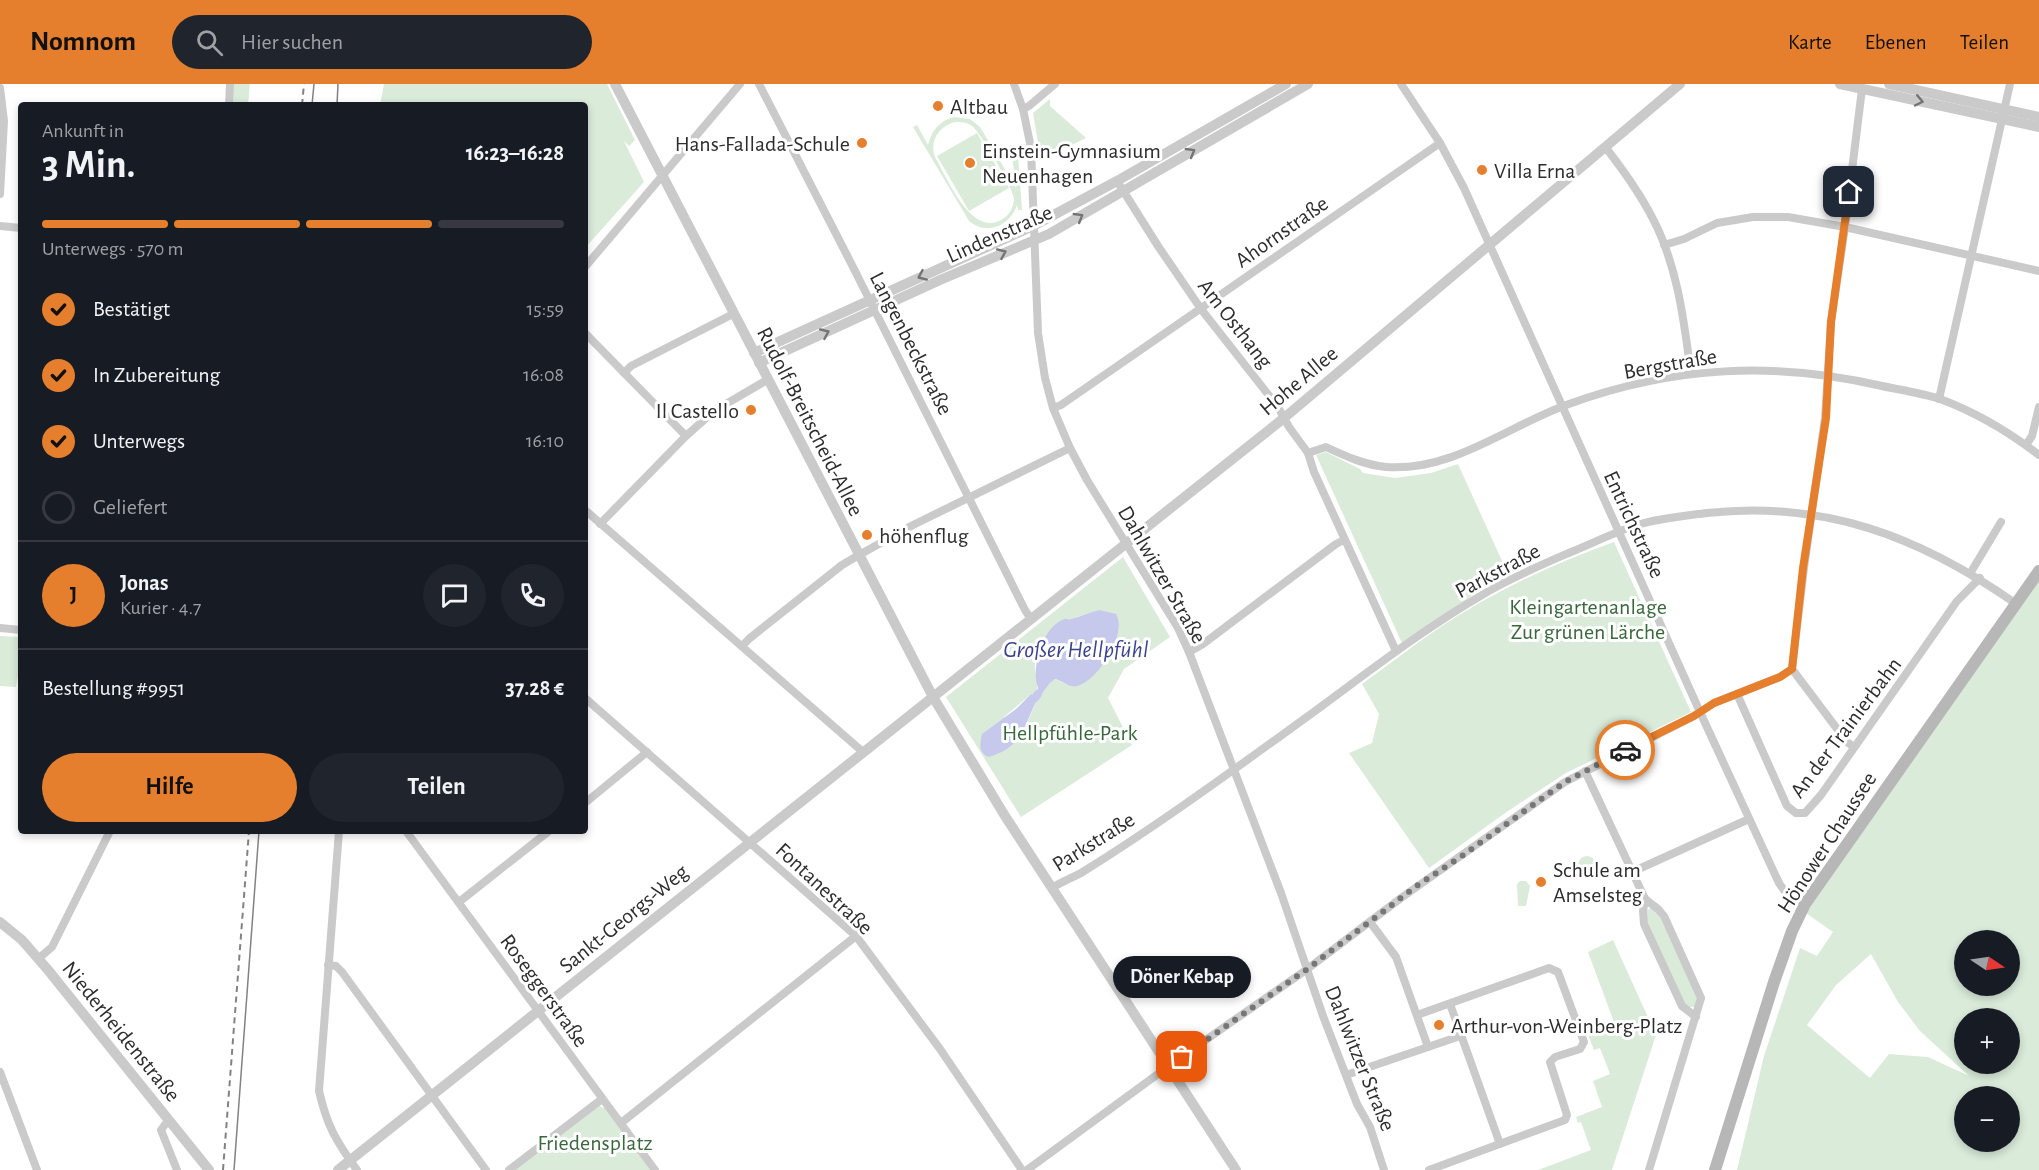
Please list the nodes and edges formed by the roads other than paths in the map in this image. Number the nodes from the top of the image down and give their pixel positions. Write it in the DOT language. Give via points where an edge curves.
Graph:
graph roads {
  1 [pos="230,84"];
  2 [pos="615,84"];
  3 [pos="740,84"];
  4 [pos="759,84"];
  5 [pos="1014,84"];
  6 [pos="1055,84"];
  7 [pos="1286,84"];
  8 [pos="1308,84"];
  9 [pos="1401,84"];
  10 [pos="1680,84"];
  11 [pos="1840,84"];
  12 [pos="1889,84"];
  13 [pos="2010,84"];
  14 [pos="0,88"];
  15 [pos="1862,89"];
  16 [pos="229,102"];
  17 [pos="1023,109"];
  18 [pos="2005,114"];
  19 [pos="2039,117"];
  20 [pos="2039,127"];
  21 [pos="1440,143"];
  22 [pos="1606,148"];
  23 [pos="662,176"];
  24 [pos="1119,186"];
  25 [pos="0,194"];
  26 [pos="0,226"];
  27 [pos="1033,226"];
  28 [pos="1845,227"];
  29 [pos="18,228"];
  30 [pos="1034,240"];
  31 [pos="1664,245"];
  32 [pos="1489,246"];
  33 [pos="1971,257"];
  34 [pos="588,263"];
  35 [pos="2039,271"];
  36 [pos="872,305"];
  37 [pos="1201,309"];
  38 [pos="733,314"];
  39 [pos="588,336"];
  40 [pos="756,358"];
  41 [pos="624,373"];
  42 [pos="1691,374"];
  43 [pos="1828,374"];
  44 [pos="767,380"];
  45 [pos="1940,399"];
  46 [pos="1562,407"];
  47 [pos="2039,407"];
  48 [pos="1053,408"];
  49 [pos="1284,418"];
  50 [pos="686,436"];
  51 [pos="2026,445"];
  52 [pos="1070,448"];
  53 [pos="1308,453"];
  54 [pos="2039,455"];
  55 [pos="968,499"];
  56 [pos="588,513"];
  57 [pos="1812,514"];
  58 [pos="2001,522"];
  59 [pos="600,524"];
  60 [pos="1620,532"];
  61 [pos="1344,540"];
  62 [pos="1126,543"];
  63 [pos="859,555"];
  64 [pos="2039,571"];
  65 [pos="1971,572"];
  66 [pos="1980,578"];
  67 [pos="2015,603"];
  68 [pos="1031,619"];
  69 [pos="0,628"];
  70 [pos="18,630"];
  71 [pos="742,646"];
  72 [pos="1396,651"];
  73 [pos="1189,652"];
  74 [pos="1792,669"];
  75 [pos="1737,694"];
  76 [pos="933,697"];
  77 [pos="588,701"];
  78 [pos="1700,712"];
  79 [pos="1854,747"];
  80 [pos="647,752"];
  81 [pos="862,752"];
  82 [pos="1235,768"];
  83 [pos="1585,771"];
  84 [pos="588,801"];
  85 [pos="1749,819"];
  86 [pos="108,834"];
  87 [pos="339,834"];
  88 [pos="408,834"];
  89 [pos="545,834"];
  90 [pos="750,843"];
  91 [pos="1632,872"];
  92 [pos="1052,888"];
  93 [pos="1645,899"];
  94 [pos="459,902"];
  95 [pos="1805,904"];
  96 [pos="1370,921"];
  97 [pos="0,922"];
  98 [pos="856,936"];
  99 [pos="38,959"];
  100 [pos="328,965"];
  101 [pos="1306,970"];
  102 [pos="1450,1004"];
  103 [pos="538,1011"];
  104 [pos="1416,1015"];
  105 [pos="1696,1017"];
  106 [pos="1460,1036"];
  107 [pos="1428,1047"];
  108 [pos="1169,1066"];
  109 [pos="0,1072"];
  110 [pos="1346,1075"];
  111 [pos="432,1096"];
  112 [pos="602,1098"];
  113 [pos="169,1119"];
  114 [pos="621,1123"];
  115 [pos="1500,1144"];
  116 [pos="353,1165"];
  117 [pos="37,1170"];
  118 [pos="177,1170"];
  119 [pos="209,1170"];
  120 [pos="338,1170"];
  121 [pos="486,1170"];
  122 [pos="509,1170"];
  123 [pos="655,1170"];
  124 [pos="1024,1170"];
  125 [pos="1236,1170"];
  126 [pos="1384,1170"];
  127 [pos="1429,1170"];
  128 [pos="1649,1170"];
  129 [pos="1715,1170"];
  1 -- 16 [label="street"];
  2 -- 23 [label="street, Rudolf-Breitscheid-Allee"];
  3 -- 23 [label="street"];
  4 -- 36 [label="street, Langenbeckstraße"];
  5 -- 17 [label="street, Dahlwitzer Straße"];
  6 -- 17 [label="street"];
  7 -- 24 [label="street, Lindenstraße"];
  24 -- 8 [label="street, Lindenstraße, one-way"];
  9 -- 21 [label="street, Entrichstraße"];
  10 -- 22 [label="street, Hohe Allee"];
  11 -- 15 [label="street"];
  12 -- 18 [label="street"];
  13 -- 18 [label="street"];
  14 -- 25 [label="street" via="4,124"];
  15 -- 18 [label="street, one-way"];
  15 -- 28 [label="street"];
  17 -- 27 [label="street, Dahlwitzer Straße" via="1031,148"];
  18 -- 19 [label="street"];
  18 -- 20 [label="street"];
  18 -- 33 [label="street"];
  21 -- 32 [label="street, Entrichstraße"];
  21 -- 37 [label="street, Ahornstraße"];
  22 -- 31 [label="street" via="1631,180"];
  22 -- 32 [label="street, Hohe Allee"];
  23 -- 34 [label="street"];
  23 -- 38 [label="street, Rudolf-Breitscheid-Allee"];
  24 -- 27 [label="street, Lindenstraße"];
  30 -- 24 [label="street, Lindenstraße, one-way"];
  24 -- 37 [label="street, Am Osthang"];
  26 -- 29 [label="street"];
  27 -- 30 [label="street, Dahlwitzer Straße"];
  27 -- 36 [label="street, Lindenstraße, one-way"];
  28 -- 31 [label="street" via="1788,217 1753,217 1706,226 1690,237"];
  28 -- 33 [label="street"];
  28 -- 43 [label="street"];
  36 -- 30 [label="street, Lindenstraße, one-way"];
  30 -- 48 [label="street, Dahlwitzer Straße" via="1038,333"];
  31 -- 42 [label="street" via="1682,307"];
  32 -- 46 [label="street, Entrichstraße"];
  32 -- 49 [label="street, Hohe Allee"];
  33 -- 35 [label="street"];
  33 -- 45 [label="street"];
  36 -- 40 [label="street, Lindenstraße"];
  36 -- 55 [label="street, Langenbeckstraße"];
  37 -- 48 [label="street, Ahornstraße"];
  37 -- 49 [label="street, Am Osthang"];
  38 -- 40 [label="street, Rudolf-Breitscheid-Allee"];
  38 -- 41 [label="street"];
  39 -- 41 [label="street"];
  40 -- 44 [label="street, Rudolf-Breitscheid-Allee"];
  41 -- 50 [label="street"];
  42 -- 43 [label="street, Bergstraße" via="1758,370"];
  42 -- 46 [label="street, Bergstraße" via="1645,382"];
  43 -- 45 [label="street, Bergstraße"];
  43 -- 57 [label="street" via="1826,418"];
  44 -- 50 [label="street" via="723,404"];
  44 -- 63 [label="street, Rudolf-Breitscheid-Allee"];
  45 -- 51 [label="street, Bergstraße"];
  46 -- 53 [label="street, Bergstraße" via="1449,458 1422,466 1385,466 1350,458 1326,447"];
  46 -- 60 [label="street, Entrichstraße"];
  47 -- 51 [label="street"];
  48 -- 52 [label="street, Dahlwitzer Straße"];
  49 -- 53 [label="street, Am Osthang"];
  49 -- 62 [label="street, Hohe Allee"];
  50 -- 59 [label="street"];
  51 -- 54 [label="street, Bergstraße"];
  52 -- 55 [label="street"];
  52 -- 62 [label="street, Dahlwitzer Straße"];
  53 -- 61 [label="street, Am Osthang"];
  55 -- 63 [label="street"];
  55 -- 68 [label="street, Langenbeckstraße"];
  56 -- 59 [label="street"];
  57 -- 60 [label="street, Parkstraße" via="1766,510 1719,512 1678,516"];
  57 -- 65 [label="street, Parkstraße" via="1891,534"];
  57 -- 74 [label="street"];
  58 -- 65 [label="street"];
  59 -- 71 [label="street"];
  60 -- 72 [label="street, Parkstraße" via="1505,582"];
  60 -- 78 [label="street, Entrichstraße"];
  61 -- 72 [label="street, Am Osthang"];
  61 -- 73 [label="street"];
  62 -- 68 [label="street, Hohe Allee"];
  62 -- 73 [label="street, Dahlwitzer Straße"];
  63 -- 71 [label="street"];
  63 -- 76 [label="street, Rudolf-Breitscheid-Allee"];
  64 -- 67 [label="main road, Hönower Chaussee"];
  65 -- 66 [label="street, Parkstraße"];
  66 -- 67 [label="street, Parkstraße"];
  66 -- 79 [label="street, An der Trainierbahn" via="1958,601"];
  67 -- 95 [label="main road, Hönower Chaussee"];
  68 -- 76 [label="street, Hohe Allee"];
  69 -- 70 [label="street"];
  71 -- 81 [label="street"];
  72 -- 82 [label="street, Parkstraße"];
  73 -- 82 [label="street, Dahlwitzer Straße"];
  74 -- 75 [label="street"];
  74 -- 79 [label="street"];
  75 -- 78 [label="street"];
  75 -- 79 [label="street, An der Trainierbahn" via="1787,806 1796,813 1810,810"];
  76 -- 81 [label="street, Sankt-Georgs-Weg"];
  76 -- 92 [label="street, Rudolf-Breitscheid-Allee"];
  77 -- 80 [label="street, Fontanestraße"];
  78 -- 83 [label="street"];
  78 -- 85 [label="street, Entrichstraße"];
  80 -- 84 [label="street"];
  80 -- 90 [label="street, Fontanestraße"];
  81 -- 90 [label="street, Sankt-Georgs-Weg"];
  82 -- 92 [label="street, Parkstraße" via="1118,849"];
  82 -- 101 [label="street, Dahlwitzer Straße"];
  83 -- 91 [label="street"];
  83 -- 96 [label="street"];
  85 -- 91 [label="street"];
  85 -- 95 [label="street, Entrichstraße" via="1786,893"];
  86 -- 99 [label="street" via="52,947"];
  87 -- 100 [label="street"];
  88 -- 94 [label="street, Roseggerstraße"];
  89 -- 94 [label="street"];
  90 -- 98 [label="street, Fontanestraße"];
  90 -- 103 [label="street, Sankt-Georgs-Weg"];
  91 -- 93 [label="street"];
  92 -- 108 [label="street, Rudolf-Breitscheid-Allee"];
  93 -- 105 [label="street" via="1644,924 1682,1006"];
  93 -- 105 [label="street" via="1664,916 1701,998"];
  94 -- 103 [label="street, Roseggerstraße"];
  95 -- 129 [label="main road, Hönower Chaussee" via="1774,981"];
  96 -- 101 [label="street"];
  96 -- 104 [label="street" via="1396,957"];
  97 -- 99 [label="street, Niederheidenstraße"];
  98 -- 114 [label="street"];
  98 -- 124 [label="street, Fontanestraße"];
  99 -- 113 [label="street, Niederheidenstraße"];
  100 -- 111 [label="street" via="342,972"];
  100 -- 116 [label="street" via="319,1091 330,1131"];
  101 -- 108 [label="street"];
  101 -- 110 [label="street, Dahlwitzer Straße"];
  102 -- 104 [label="street"];
  102 -- 106 [label="street"];
  102 -- 115 [label="street" via="1550,968 1558,972 1584,1041 1580,1049 1550,1062 1566,1118"];
  103 -- 111 [label="street, Sankt-Georgs-Weg"];
  103 -- 112 [label="street, Roseggerstraße"];
  104 -- 107 [label="street"];
  105 -- 128 [label="street"];
  106 -- 107 [label="street"];
  106 -- 115 [label="street"];
  107 -- 110 [label="street"];
  108 -- 124 [label="street"];
  108 -- 125 [label="street, Rudolf-Breitscheid-Allee"];
  109 -- 117 [label="street"];
  110 -- 126 [label="street, Dahlwitzer Straße"];
  111 -- 116 [label="street, Sankt-Georgs-Weg"];
  111 -- 121 [label="street"];
  112 -- 114 [label="street, Roseggerstraße"];
  112 -- 122 [label="street"];
  113 -- 118 [label="street" via="161,1130"];
  113 -- 119 [label="street, Niederheidenstraße"];
  114 -- 123 [label="street, Roseggerstraße"];
  115 -- 127 [label="street"];
  116 -- 120 [label="street, Sankt-Georgs-Weg"];
}
